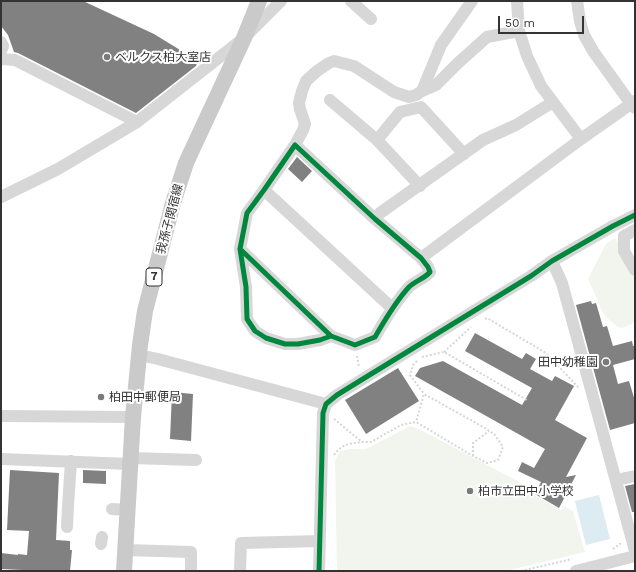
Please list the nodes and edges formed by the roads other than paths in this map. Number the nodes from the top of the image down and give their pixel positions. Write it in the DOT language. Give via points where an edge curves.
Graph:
graph roads {
  1 [pos="280,1"];
  2 [pos="351,1"];
  3 [pos="472,1"];
  4 [pos="517,1"];
  5 [pos="578,1"];
  6 [pos="255,3"];
  7 [pos="371,19"];
  8 [pos="519,32"];
  9 [pos="244,38"];
  10 [pos="1,42"];
  11 [pos="1,51"];
  12 [pos="1,59"];
  13 [pos="422,91"];
  14 [pos="330,100"];
  15 [pos="553,102"];
  16 [pos="634,105"];
  17 [pos="137,122"];
  18 [pos="580,139"];
  19 [pos="377,140"];
  20 [pos="295,145"];
  21 [pos="464,154"];
  22 [pos="420,186"];
  23 [pos="264,190"];
  24 [pos="1,197"];
  25 [pos="635,215"];
  26 [pos="375,220"];
  27 [pos="635,230"];
  28 [pos="240,249"];
  29 [pos="421,258"];
  30 [pos="552,261"];
  31 [pos="635,270"];
  32 [pos="392,308"];
  33 [pos="331,336"];
  34 [pos="139,355"];
  35 [pos="324,408"];
  36 [pos="1,416"];
  37 [pos="133,417"];
  38 [pos="1,459"];
  39 [pos="196,460"];
  40 [pos="131,461"];
  41 [pos="71,462"];
  42 [pos="635,476"];
  43 [pos="616,480"];
  44 [pos="112,509"];
  45 [pos="128,510"];
  46 [pos="67,527"];
  47 [pos="320,542"];
  48 [pos="635,551"];
  49 [pos="635,556"];
  50 [pos="122,560"];
  51 [pos="191,571"];
  52 [pos="240,571"];
  53 [pos="319,571"];
  54 [pos="576,571"];
  1 -- 9 [label="street"];
  2 -- 7 [label="street"];
  3 -- 13 [label="street" via="441,45"];
  4 -- 8 [label="street"];
  5 -- 16 [label="street" via="584,35"];
  6 -- 9 [label="main road, 我孫子関宿線 / 7"];
  8 -- 13 [label="street" via="488,37 436,85"];
  8 -- 15 [label="street" via="541,86"];
  9 -- 17 [label="street"];
  9 -- 34 [label="main road, 我孫子関宿線 / 7" via="186,163 145,311"];
  10 -- 11 [label="street"];
  12 -- 17 [label="street" via="15,60"];
  13 -- 20 [label="street" via="409,97 394,92 354,66 334,61 317,70 306,81 299,103 305,124"];
  14 -- 19 [label="street"];
  15 -- 18 [label="street"];
  15 -- 21 [label="street" via="516,125 483,140"];
  16 -- 18 [label="street"];
  17 -- 24 [label="street" via="58,169"];
  18 -- 29 [label="street"];
  19 -- 21 [label="street" via="400,112 421,107"];
  19 -- 22 [label="street"];
  20 -- 23 [label="street"];
  20 -- 26 [label="street"];
  21 -- 22 [label="street"];
  22 -- 26 [label="street" via="380,213"];
  23 -- 28 [label="street" via="247,213"];
  23 -- 32 [label="street"];
  25 -- 30 [label="street"];
  26 -- 29 [label="street"];
  27 -- 31 [label="street" via="624,236 624,251"];
  28 -- 33 [label="street"];
  28 -- 33 [label="street" via="246,287 247,319 255,331 266,338 285,344 298,344"];
  29 -- 32 [label="street" via="430,272 410,286"];
  30 -- 35 [label="street" via="337,395"];
  30 -- 43 [label="street" via="562,283 616,462"];
  32 -- 33 [label="street" via="375,337 355,345"];
  34 -- 35 [label="street"];
  34 -- 37 [label="main road, 我孫子関宿線 / 7"];
  35 -- 47 [label="street"];
  36 -- 37 [label="street"];
  37 -- 40 [label="main road, 我孫子関宿線 / 7"];
  38 -- 41 [label="street"];
  39 -- 40 [label="street"];
  40 -- 41 [label="street"];
  40 -- 45 [label="main road, 我孫子関宿線 / 7"];
  41 -- 46 [label="street"];
  42 -- 43 [label="street"];
  43 -- 48 [label="street"];
  44 -- 45 [label="street"];
  45 -- 50 [label="main road, 我孫子関宿線 / 7"];
  47 -- 52 [label="street" via="241,543"];
  47 -- 53 [label="street"];
  49 -- 54 [label="street"];
  50 -- 51 [label="street" via="191,552"];
}
